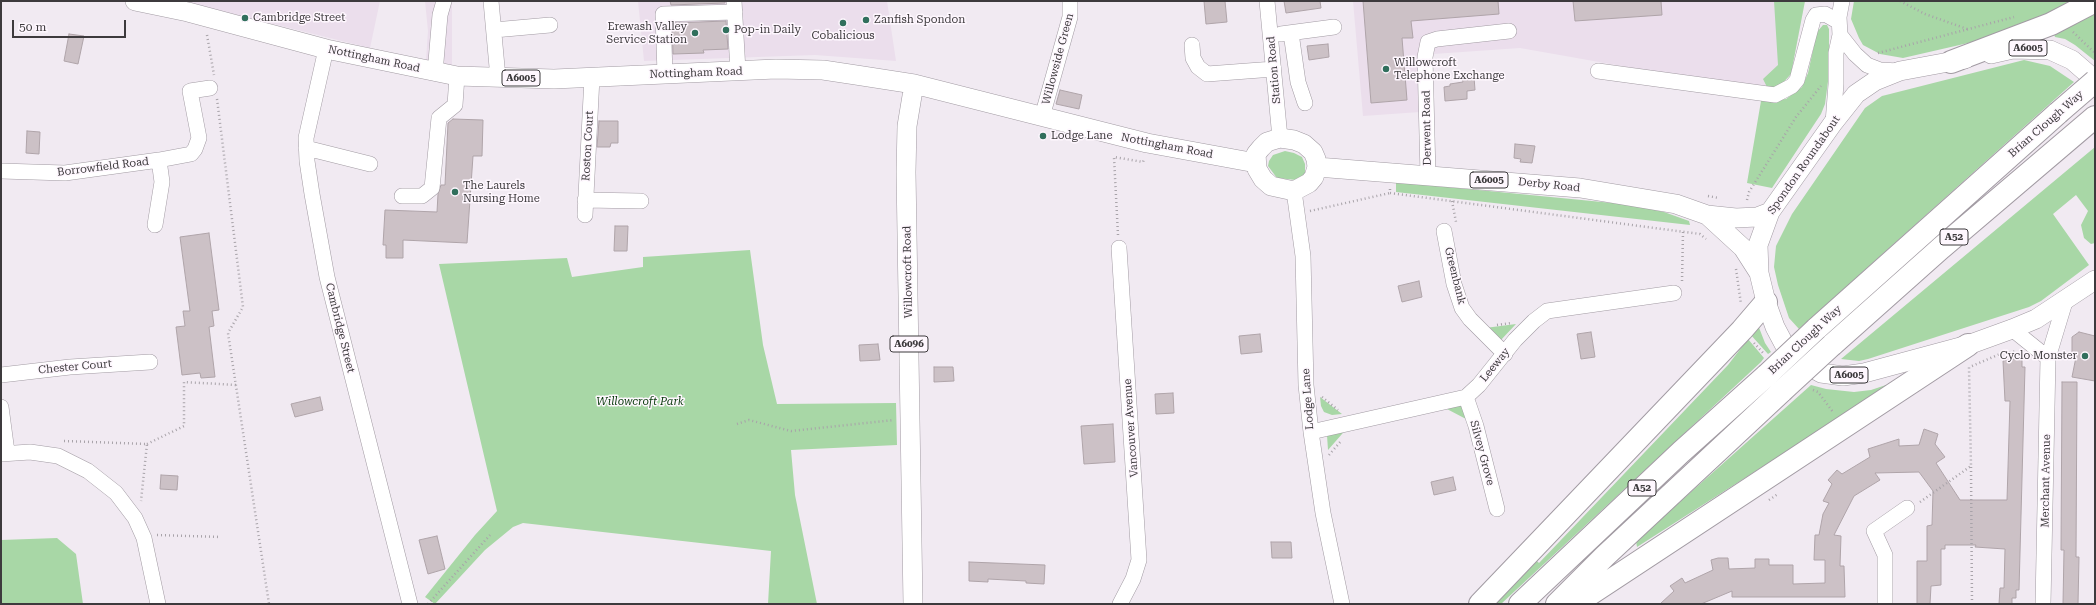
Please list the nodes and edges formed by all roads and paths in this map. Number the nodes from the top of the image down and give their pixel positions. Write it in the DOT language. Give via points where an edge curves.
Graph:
graph roads {
  1 [pos="135,1"];
  2 [pos="491,1"];
  3 [pos="1070,1"];
  4 [pos="1267,1"];
  5 [pos="1842,1"];
  6 [pos="1900,1"];
  7 [pos="2095,1"];
  8 [pos="440,6"];
  9 [pos="735,6"];
  10 [pos="2020,15"];
  11 [pos="204,16"];
  12 [pos="550,25"];
  13 [pos="2068,26"];
  14 [pos="1334,27"];
  15 [pos="1840,28"];
  16 [pos="494,30"];
  17 [pos="1970,30"];
  18 [pos="1509,31"];
  19 [pos="1291,33"];
  20 [pos="1271,36"];
  21 [pos="1192,45"];
  22 [pos="326,49"];
  23 [pos="2095,53"];
  24 [pos="1860,59"];
  25 [pos="1951,62"];
  26 [pos="1274,69"];
  27 [pos="738,71"];
  28 [pos="1598,71"];
  29 [pos="1900,71"];
  30 [pos="1836,72"];
  31 [pos="435,73"];
  32 [pos="665,74"];
  33 [pos="457,76"];
  34 [pos="592,77"];
  35 [pos="498,78"];
  36 [pos="2095,82"];
  37 [pos="914,84"];
  38 [pos="213,87"];
  39 [pos="1304,103"];
  40 [pos="1042,117"];
  41 [pos="2095,117"];
  42 [pos="1833,122"];
  43 [pos="1280,138"];
  44 [pos="1148,143"];
  45 [pos="306,148"];
  46 [pos="159,160"];
  47 [pos="1256,163"];
  48 [pos="370,164"];
  49 [pos="1317,167"];
  50 [pos="1,170"];
  51 [pos="1391,172"];
  52 [pos="1428,175"];
  53 [pos="1294,191"];
  54 [pos="1390,193"];
  55 [pos="1701,195"];
  56 [pos="402,196"];
  57 [pos="1724,198"];
  58 [pos="586,200"];
  59 [pos="1739,200"];
  60 [pos="641,201"];
  61 [pos="1770,212"];
  62 [pos="1298,214"];
  63 [pos="585,215"];
  64 [pos="1706,215"];
  65 [pos="156,225"];
  66 [pos="1444,231"];
  67 [pos="1684,232"];
  68 [pos="1712,244"];
  69 [pos="1119,248"];
  70 [pos="1732,263"];
  71 [pos="1759,273"];
  72 [pos="2095,280"];
  73 [pos="1674,293"];
  74 [pos="1766,302"];
  75 [pos="2065,302"];
  76 [pos="1741,307"];
  77 [pos="1534,320"];
  78 [pos="1477,327"];
  79 [pos="2012,329"];
  80 [pos="1968,345"];
  81 [pos="1505,354"];
  82 [pos="2048,358"];
  83 [pos="150,362"];
  84 [pos="1969,367"];
  85 [pos="1,375"];
  86 [pos="236,385"];
  87 [pos="1306,385"];
  88 [pos="1466,397"];
  89 [pos="1,407"];
  90 [pos="910,419"];
  91 [pos="1356,423"];
  92 [pos="737,424"];
  93 [pos="1311,432"];
  94 [pos="61,441"];
  95 [pos="147,444"];
  96 [pos="4,453"];
  97 [pos="1971,466"];
  98 [pos="1316,469"];
  99 [pos="1907,508"];
  100 [pos="1497,509"];
  101 [pos="490,535"];
  102 [pos="143,536"];
  103 [pos="221,537"];
  104 [pos="158,604"];
  105 [pos="268,604"];
  106 [pos="410,604"];
  107 [pos="428,604"];
  108 [pos="913,604"];
  109 [pos="1120,604"];
  110 [pos="1342,604"];
  111 [pos="1480,604"];
  112 [pos="1520,604"];
  113 [pos="1557,604"];
  114 [pos="1575,604"];
  115 [pos="1885,604"];
  116 [pos="1972,604"];
  117 [pos="2043,604"];
  1 -- 11 [label="main road, Nottingham Road / A6005"];
  2 -- 16 [label="street"];
  3 -- 40 [label="street, Willowside Green" via="1070,17"];
  4 -- 20 [label="street, Station Road"];
  5 -- 15 [label="street"];
  6 -- 17 [label="path" via="1925,14"];
  7 -- 25 [label="highway" via="2051,24"];
  8 -- 31 [label="street"];
  9 -- 27 [label="street"];
  9 -- 32 [label="street" via="663,14"];
  10 -- 17 [label="path"];
  11 -- 22 [label="main road, Nottingham Road / A6005"];
  11 -- 38 [label="path"];
  12 -- 16 [label="street"];
  13 -- 23 [label="path"];
  14 -- 19 [label="street"];
  15 -- 24 [label="street"];
  15 -- 28 [label="street" via="1825,14 1816,15 1797,80 1792,86 1775,94"];
  15 -- 30 [label="street"];
  16 -- 35 [label="street"];
  17 -- 24 [label="path"];
  18 -- 52 [label="street, Derwent Road" via="1428,42 1425,56"];
  19 -- 20 [label="street"];
  19 -- 39 [label="street" via="1298,82"];
  20 -- 26 [label="street, Station Road"];
  21 -- 26 [label="street" via="1193,58 1198,68 1207,74"];
  22 -- 31 [label="main road, Nottingham Road / A6005"];
  22 -- 45 [label="street, Cambridge Street"];
  24 -- 29 [label="street" via="1880,70"];
  25 -- 29 [label="main road, Spondon Roundabout / A6005"];
  25 -- 36 [label="main road, Spondon Roundabout / A6005" via="2013,49 2050,50 2072,60"];
  26 -- 43 [label="street, Station Road"];
  27 -- 32 [label="main road, Nottingham Road / A6005"];
  27 -- 37 [label="main road, Nottingham Road / A6005" via="823,70"];
  29 -- 42 [label="main road, Spondon Roundabout / A6005" via="1866,86 1850,99"];
  30 -- 42 [label="street"];
  30 -- 59 [label="path" via="1825,81 1796,117 1749,192 1746,201"];
  31 -- 33 [label="main road, Nottingham Road / A6005"];
  32 -- 34 [label="main road, Nottingham Road / A6005"];
  33 -- 35 [label="main road, Nottingham Road / A6005"];
  33 -- 56 [label="street" via="455,105 439,118 432,188 422,196"];
  34 -- 35 [label="main road, Nottingham Road / A6005"];
  34 -- 58 [label="street, Roston Court"];
  36 -- 112 [label="highway, Brian Clough Way / A52, bridge" via="1816,329"];
  37 -- 40 [label="main road, Nottingham Road / A6005"];
  37 -- 90 [label="main road, Willowcroft Road / A6096" via="907,126 906,172"];
  38 -- 46 [label="street" via="190,91 199,138 195,149 191,154"];
  38 -- 86 [label="path" via="243,307 228,333"];
  40 -- 44 [label="main road, Nottingham Road / A6005"];
  41 -- 113 [label="highway, Brian Clough Way / A52, bridge" via="1832,345 1616,545"];
  42 -- 61 [label="main road, Spondon Roundabout / A6005"];
  43 -- 47 [label="main road" via="1267,142 1261,148 1256,154"];
  43 -- 49 [label="main road" via="1304,144 1313,152"];
  44 -- 47 [label="main road, Nottingham Road / A6005"];
  44 -- 69 [label="path" via="1143,162 1114,156"];
  45 -- 48 [label="street"];
  45 -- 106 [label="street, Cambridge Street" via="327,277"];
  46 -- 50 [label="street, Borrowfield Road" via="65,173"];
  46 -- 65 [label="street, Borrowfield Road" via="162,182"];
  47 -- 53 [label="main road" via="1263,179 1271,186"];
  49 -- 51 [label="main road, Derby Road / A6005"];
  49 -- 53 [label="main road" via="1309,183"];
  51 -- 52 [label="main road, Derby Road / A6005"];
  51 -- 54 [label="path"];
  52 -- 64 [label="main road, Derby Road / A6005" via="1586,189 1661,200"];
  53 -- 62 [label="street, Lodge Lane"];
  54 -- 62 [label="path"];
  54 -- 67 [label="path"];
  55 -- 57 [label="path"];
  58 -- 60 [label="street"];
  58 -- 63 [label="street, Roston Court"];
  61 -- 64 [label="main road, Derby Road / A6005" via="1757,217 1736,218"];
  61 -- 71 [label="main road, Spondon Roundabout" via="1758,245"];
  62 -- 87 [label="street, Lodge Lane" via="1303,256"];
  64 -- 71 [label="main road, Derby Road / A6005" via="1743,248"];
  66 -- 78 [label="street, Greenbank" via="1458,300"];
  67 -- 68 [label="path" via="1700,234"];
  67 -- 73 [label="path" via="1682,292"];
  69 -- 109 [label="street, Vancouver Avenue" via="1139,560 1133,579"];
  70 -- 76 [label="path" via="1737,275"];
  71 -- 74 [label="main road, Spondon Roundabout / A6005"];
  72 -- 75 [label="main road, Spondon Roundabout / A6005"];
  73 -- 77 [label="street, Leeway" via="1554,309"];
  74 -- 80 [label="main road, Spondon Roundabout / A6005" via="1784,344 1799,361 1821,373 1843,376 1864,373"];
  74 -- 111 [label="highway"];
  75 -- 79 [label="main road, Spondon Roundabout / A6005"];
  75 -- 82 [label="street, Merchant Avenue"];
  77 -- 78 [label="path"];
  77 -- 81 [label="street, Leeway"];
  78 -- 81 [label="street, Greenbank"];
  79 -- 80 [label="main road, Spondon Roundabout / A6005"];
  79 -- 82 [label="street"];
  80 -- 114 [label="highway"];
  81 -- 88 [label="street, Leeway"];
  82 -- 117 [label="street, Merchant Avenue"];
  83 -- 85 [label="street, Chester Court" via="70,366"];
  84 -- 97 [label="path"];
  86 -- 95 [label="path" via="184,382 184,426"];
  86 -- 105 [label="path"];
  87 -- 91 [label="path"];
  87 -- 93 [label="street, Lodge Lane"];
  88 -- 91 [label="street"];
  88 -- 100 [label="street, Silvey Grove"];
  89 -- 96 [label="street"];
  90 -- 92 [label="path" via="807,431 792,431 749,420"];
  90 -- 108 [label="main road, Willowcroft Road / A6096"];
  91 -- 93 [label="street"];
  91 -- 98 [label="path"];
  93 -- 98 [label="street, Lodge Lane"];
  94 -- 95 [label="path"];
  95 -- 102 [label="path"];
  96 -- 102 [label="street" via="48,453 88,471 116,493"];
  97 -- 99 [label="path"];
  97 -- 116 [label="path"];
  98 -- 110 [label="street, Lodge Lane"];
  99 -- 115 [label="street" via="1874,531 1885,555"];
  101 -- 107 [label="path"];
  102 -- 103 [label="path"];
  102 -- 104 [label="street"];
}
